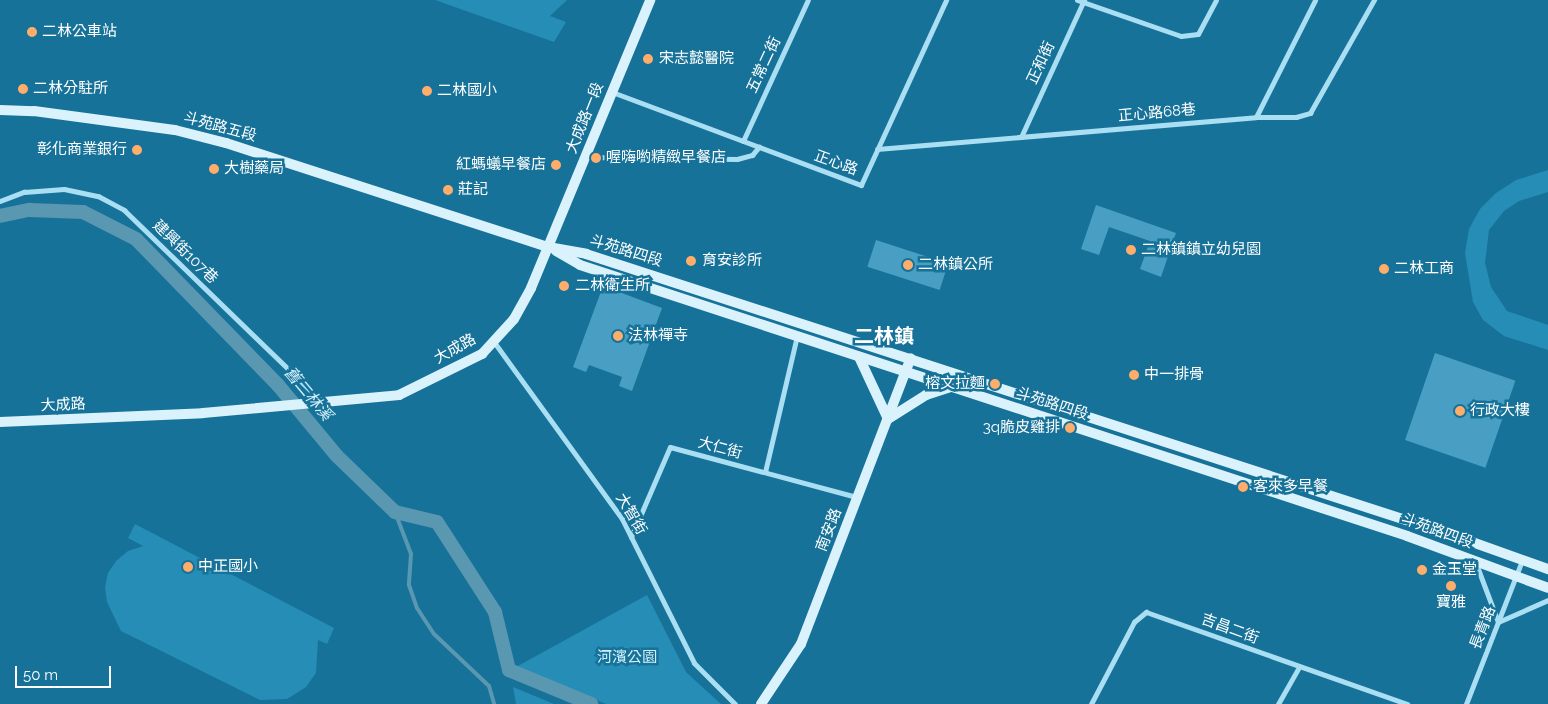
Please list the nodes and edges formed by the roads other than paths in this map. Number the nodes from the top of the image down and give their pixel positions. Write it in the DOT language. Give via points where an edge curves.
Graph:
graph roads {
  1 [pos="650,0"];
  2 [pos="808,0"];
  3 [pos="946,0"];
  4 [pos="1077,0"];
  5 [pos="1216,0"];
  6 [pos="1315,0"];
  7 [pos="1374,0"];
  8 [pos="1083,1"];
  9 [pos="612,92"];
  10 [pos="0,110"];
  11 [pos="1256,117"];
  12 [pos="1021,137"];
  13 [pos="743,141"];
  14 [pos="759,147"];
  15 [pos="877,149"];
  16 [pos="585,157"];
  17 [pos="0,201"];
  18 [pos="425,206"];
  19 [pos="548,247"];
  20 [pos="797,336"];
  21 [pos="494,342"];
  22 [pos="860,356"];
  23 [pos="911,358"];
  24 [pos="906,372"];
  25 [pos="951,387"];
  26 [pos="322,402"];
  27 [pos="888,419"];
  28 [pos="0,422"];
  29 [pos="765,472"];
  30 [pos="857,497"];
  31 [pos="631,537"];
  32 [pos="1522,560"];
  33 [pos="1475,561"];
  34 [pos="1548,570"];
  35 [pos="1516,576"];
  36 [pos="1548,588"];
  37 [pos="1548,600"];
  38 [pos="1498,622"];
  39 [pos="1299,667"];
  40 [pos="735,704"];
  41 [pos="761,704"];
  42 [pos="1091,704"];
  43 [pos="1278,704"];
  44 [pos="1407,704"];
  45 [pos="1466,704"];
  1 -- 9 [label="main road, 大成路一段"];
  2 -- 13 [label="street, 五常二街"];
  3 -- 15 [label="street, 正心路"];
  4 -- 8 [label="street"];
  5 -- 8 [label="street" via="1198,34 1181,36"];
  6 -- 11 [label="street"];
  7 -- 11 [label="street, 正心路68巷" via="1310,112 1296,117"];
  8 -- 12 [label="street, 正和街"];
  9 -- 13 [label="street, 正心路"];
  9 -- 16 [label="main road, 大成路一段"];
  10 -- 18 [label="main road, 斗苑路五段" via="34,111 175,130"];
  11 -- 12 [label="street, 正心路68巷"];
  12 -- 15 [label="street, 正心路68巷"];
  13 -- 14 [label="street, 正心路"];
  14 -- 15 [label="street, 正心路" via="861,185"];
  14 -- 16 [label="street" via="752,155 737,159"];
  16 -- 19 [label="main road, 大成路一段"];
  17 -- 26 [label="street, 建興街107巷" via="24,192 64,189 98,196 124,210"];
  18 -- 19 [label="main road, 斗苑路四段"];
  19 -- 20 [label="main road, 斗苑路四段" via="580,265"];
  19 -- 21 [label="main road, 大成路" via="514,319"];
  19 -- 23 [label="main road, 斗苑路四段" via="586,254"];
  20 -- 22 [label="main road, 斗苑路四段"];
  20 -- 29 [label="street"];
  21 -- 26 [label="main road, 大成路" via="482,354 399,396"];
  21 -- 31 [label="street, 大智街" via="622,519"];
  22 -- 24 [label="main road, 斗苑路四段"];
  22 -- 27 [label="main road"];
  23 -- 24 [label="main road, 南安路"];
  23 -- 32 [label="main road, 斗苑路四段"];
  24 -- 25 [label="main road, 斗苑路四段"];
  24 -- 27 [label="main road, 南安路"];
  25 -- 27 [label="main road" via="926,395"];
  25 -- 33 [label="main road, 斗苑路四段"];
  26 -- 28 [label="main road, 大成路"];
  27 -- 30 [label="main road, 南安路"];
  29 -- 30 [label="street, 大仁街"];
  29 -- 31 [label="street, 大仁街" via="670,448"];
  30 -- 41 [label="main road, 南安路" via="802,644"];
  31 -- 40 [label="street, 大智街" via="694,663"];
  32 -- 34 [label="main road, 斗苑路四段"];
  32 -- 35 [label="street, 長青路"];
  33 -- 35 [label="main road, 斗苑路四段"];
  33 -- 38 [label="street"];
  35 -- 36 [label="main road, 斗苑路四段"];
  35 -- 38 [label="street, 長青路"];
  37 -- 38 [label="street"];
  38 -- 45 [label="street, 長青路"];
  39 -- 42 [label="street, 吉昌二街" via="1146,612 1134,622"];
  39 -- 43 [label="street"];
  39 -- 44 [label="street, 吉昌二街"];
}
